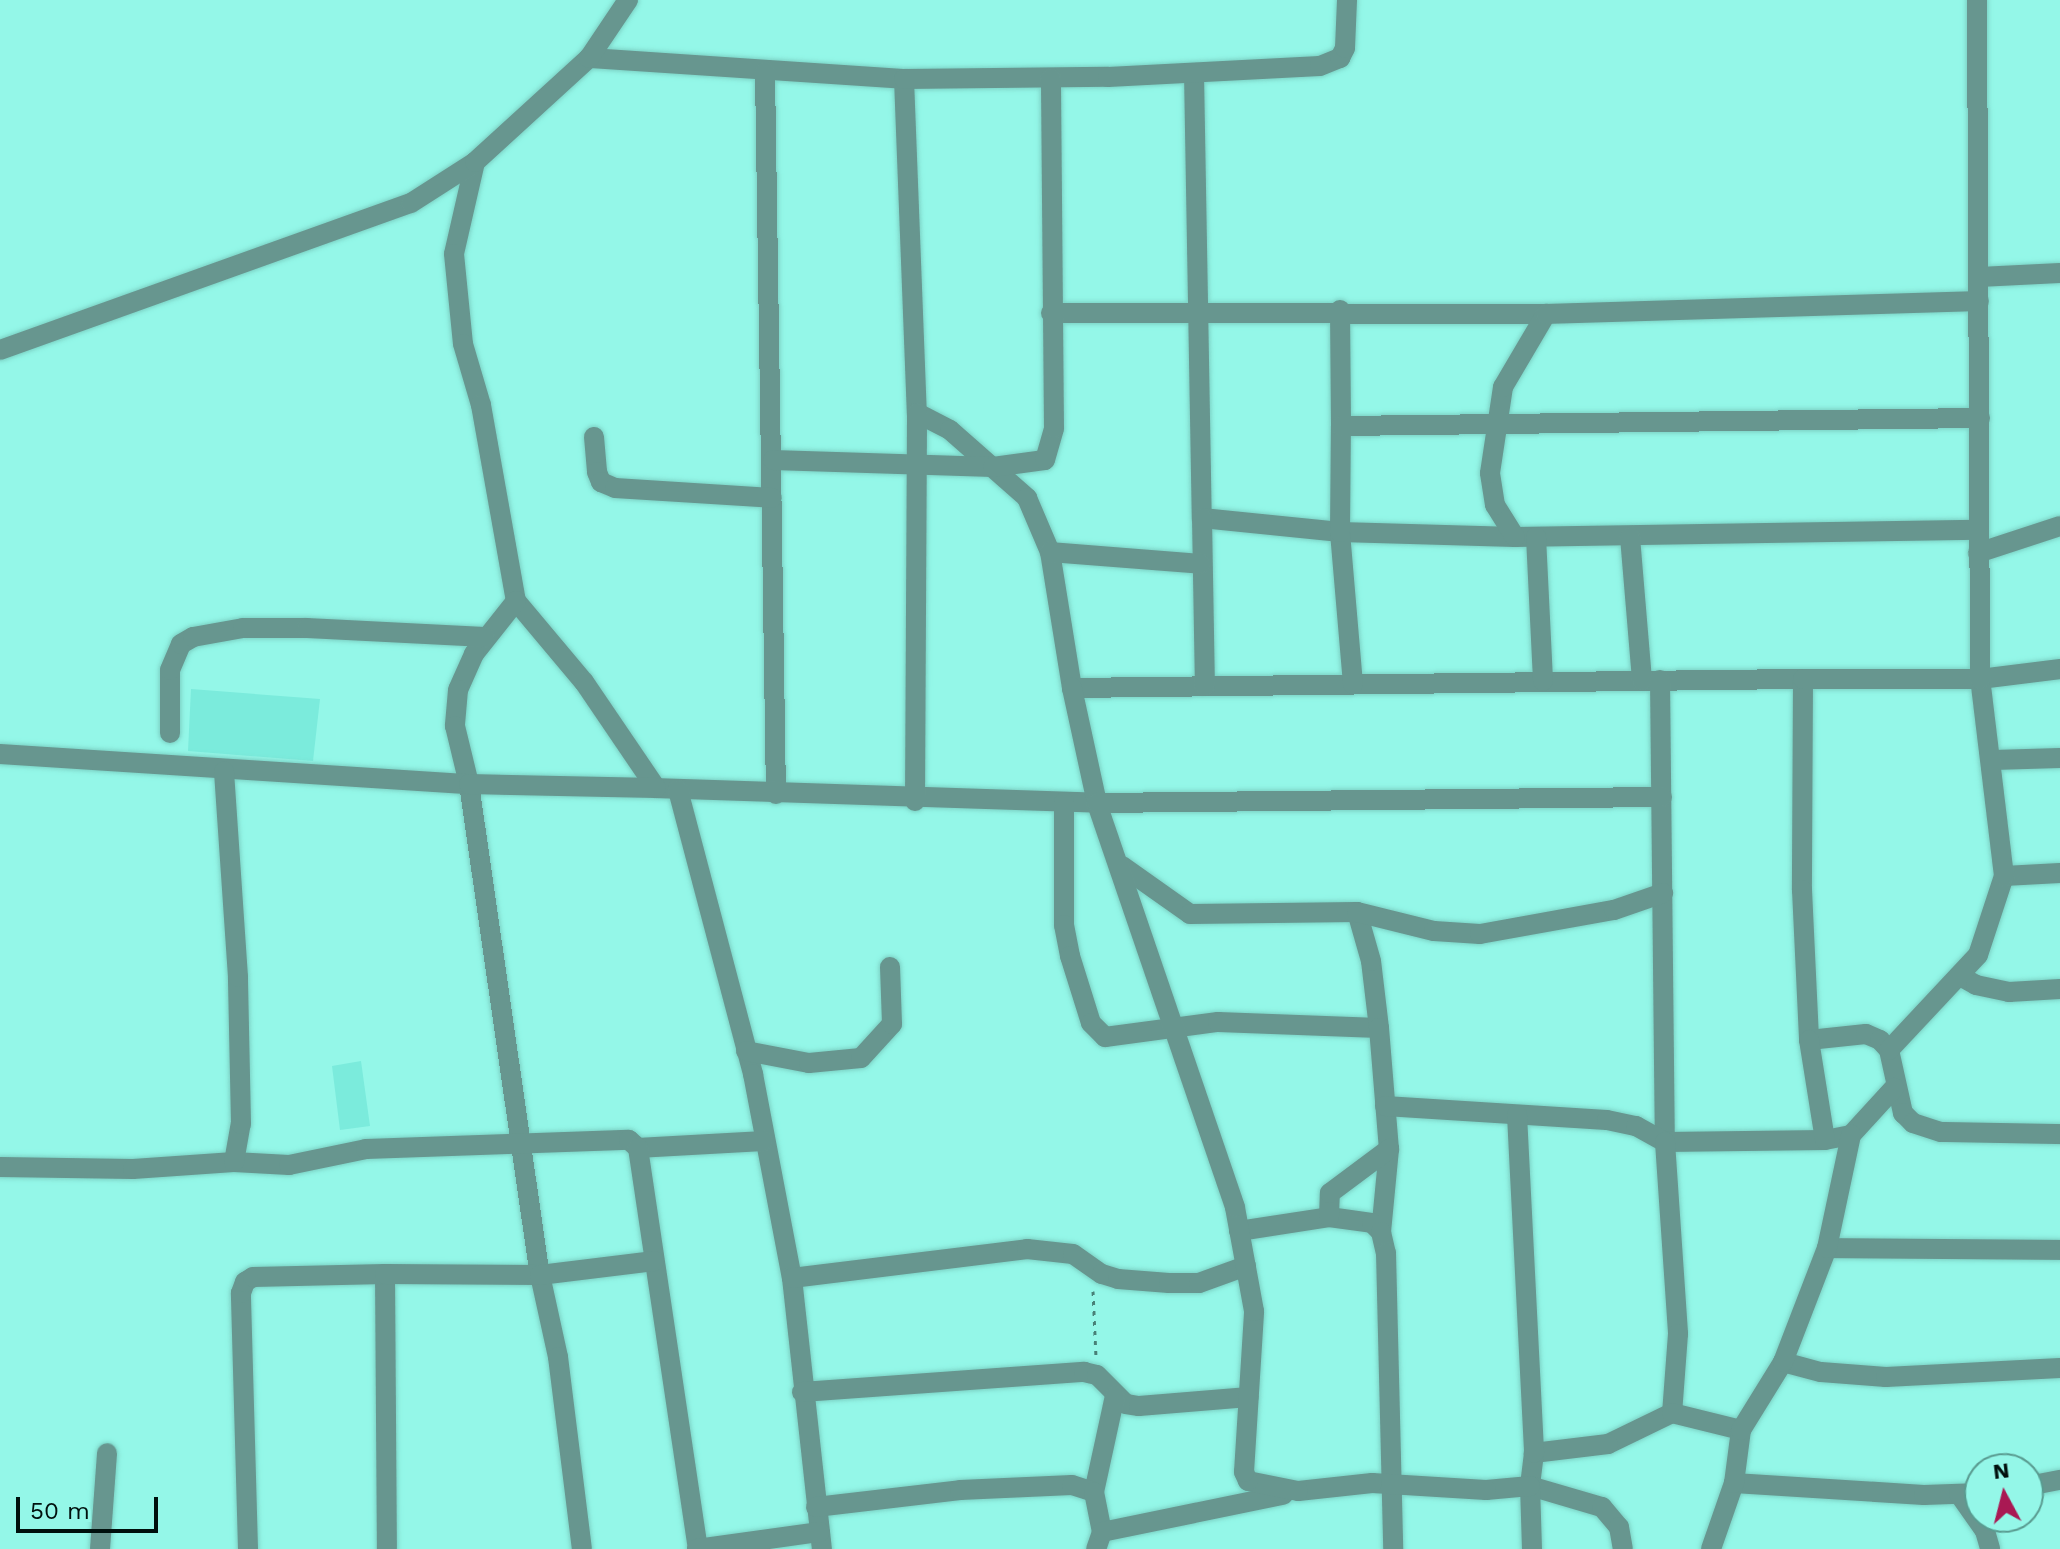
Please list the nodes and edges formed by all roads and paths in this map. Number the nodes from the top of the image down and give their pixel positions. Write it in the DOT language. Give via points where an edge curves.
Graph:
graph roads {
  1 [pos="628,0"];
  2 [pos="1347,0"];
  3 [pos="1977,0"];
  4 [pos="589,58"];
  5 [pos="765,72"];
  6 [pos="1194,73"];
  7 [pos="1051,78"];
  8 [pos="904,79"];
  9 [pos="475,162"];
  10 [pos="2060,273"];
  11 [pos="1979,277"];
  12 [pos="1979,301"];
  13 [pos="1340,310"];
  14 [pos="1051,313"];
  15 [pos="1200,313"];
  16 [pos="1546,314"];
  17 [pos="0,350"];
  18 [pos="917,413"];
  19 [pos="1980,418"];
  20 [pos="1501,425"];
  21 [pos="1341,426"];
  22 [pos="594,437"];
  23 [pos="773,460"];
  24 [pos="917,464"];
  25 [pos="993,467"];
  26 [pos="772,498"];
  27 [pos="1202,518"];
  28 [pos="2060,526"];
  29 [pos="1978,530"];
  30 [pos="1340,532"];
  31 [pos="1526,537"];
  32 [pos="1630,537"];
  33 [pos="1050,552"];
  34 [pos="1978,553"];
  35 [pos="1201,564"];
  36 [pos="516,601"];
  37 [pos="485,637"];
  38 [pos="2060,669"];
  39 [pos="1803,679"];
  40 [pos="1980,679"];
  41 [pos="1651,680"];
  42 [pos="1543,681"];
  43 [pos="1353,684"];
  44 [pos="1205,686"];
  45 [pos="1072,688"];
  46 [pos="170,733"];
  47 [pos="0,754"];
  48 [pos="2060,758"];
  49 [pos="1993,760"];
  50 [pos="224,771"];
  51 [pos="469,784"];
  52 [pos="656,788"];
  53 [pos="678,790"];
  54 [pos="776,794"];
  55 [pos="1662,797"];
  56 [pos="915,801"];
  57 [pos="1064,802"];
  58 [pos="1097,803"];
  59 [pos="1122,866"];
  60 [pos="2060,873"];
  61 [pos="2004,876"];
  62 [pos="1663,893"];
  63 [pos="1357,912"];
  64 [pos="890,967"];
  65 [pos="1960,976"];
  66 [pos="2060,989"];
  67 [pos="1176,1027"];
  68 [pos="1379,1028"];
  69 [pos="1809,1040"];
  70 [pos="1889,1050"];
  71 [pos="746,1051"];
  72 [pos="1894,1088"];
  73 [pos="1385,1106"];
  74 [pos="1517,1115"];
  75 [pos="2060,1134"];
  76 [pos="1851,1135"];
  77 [pos="1825,1140"];
  78 [pos="763,1141"];
  79 [pos="1665,1142"];
  80 [pos="524,1146"];
  81 [pos="638,1148"];
  82 [pos="1389,1149"];
  83 [pos="234,1162"];
  84 [pos="0,1167"];
  85 [pos="1329,1217"];
  86 [pos="1239,1231"];
  87 [pos="1381,1232"];
  88 [pos="1827,1248"];
  89 [pos="2060,1250"];
  90 [pos="654,1261"];
  91 [pos="1091,1264"];
  92 [pos="1246,1266"];
  93 [pos="385,1274"];
  94 [pos="540,1275"];
  95 [pos="792,1278"];
  96 [pos="1783,1362"];
  97 [pos="2060,1368"];
  98 [pos="1097,1375"];
  99 [pos="802,1392"];
  100 [pos="1115,1396"];
  101 [pos="1249,1397"];
  102 [pos="1672,1413"];
  103 [pos="1741,1430"];
  104 [pos="107,1453"];
  105 [pos="1534,1453"];
  106 [pos="1394,1483"];
  107 [pos="1734,1483"];
  108 [pos="1530,1486"];
  109 [pos="1298,1491"];
  110 [pos="1094,1492"];
  111 [pos="1964,1494"];
  112 [pos="816,1507"];
  113 [pos="821,1541"];
  114 [pos="1099,1541"];
  115 [pos="100,1549"];
  116 [pos="248,1549"];
  117 [pos="387,1549"];
  118 [pos="582,1549"];
  119 [pos="698,1549"];
  120 [pos="1393,1549"];
  121 [pos="1532,1549"];
  122 [pos="1623,1549"];
  123 [pos="1711,1549"];
  1 -- 4 [label="street"];
  2 -- 6 [label="street" via="1345,48 1330,64"];
  3 -- 11 [label="street"];
  4 -- 5 [label="street"];
  4 -- 9 [label="street"];
  5 -- 8 [label="street"];
  5 -- 23 [label="street"];
  6 -- 7 [label="street"];
  6 -- 15 [label="street"];
  7 -- 8 [label="street"];
  7 -- 14 [label="street"];
  8 -- 18 [label="street"];
  9 -- 17 [label="street" via="411,203"];
  9 -- 36 [label="street" via="454,254 463,344 481,405"];
  10 -- 11 [label="street"];
  11 -- 12 [label="street"];
  12 -- 16 [label="street"];
  12 -- 19 [label="street"];
  13 -- 15 [label="street"];
  13 -- 16 [label="street"];
  13 -- 21 [label="street"];
  14 -- 15 [label="street"];
  14 -- 25 [label="street" via="1050,452 1045,460"];
  15 -- 27 [label="street"];
  16 -- 20 [label="street" via="1503,387"];
  18 -- 24 [label="street"];
  18 -- 25 [label="street" via="950,430"];
  19 -- 20 [label="street"];
  19 -- 29 [label="street"];
  20 -- 21 [label="street"];
  20 -- 31 [label="street" via="1491,488"];
  21 -- 30 [label="street"];
  22 -- 26 [label="street" via="601,482 615,488"];
  23 -- 24 [label="street"];
  23 -- 26 [label="street"];
  24 -- 25 [label="street"];
  24 -- 56 [label="street"];
  25 -- 33 [label="street" via="1027,498"];
  26 -- 54 [label="street"];
  27 -- 30 [label="street"];
  27 -- 35 [label="street"];
  28 -- 34 [label="street"];
  29 -- 32 [label="street"];
  29 -- 34 [label="street"];
  30 -- 31 [label="street"];
  30 -- 43 [label="street"];
  31 -- 32 [label="street"];
  31 -- 42 [label="street"];
  32 -- 41 [label="street"];
  33 -- 35 [label="street"];
  33 -- 45 [label="street"];
  34 -- 40 [label="street"];
  35 -- 44 [label="street"];
  36 -- 37 [label="street"];
  36 -- 52 [label="street" via="584,682"];
  37 -- 46 [label="street" via="243,628 193,637 181,644 170,670"];
  37 -- 51 [label="street" via="458,690 455,726"];
  38 -- 40 [label="street"];
  39 -- 40 [label="street"];
  39 -- 41 [label="street"];
  39 -- 69 [label="street" via="1803,968"];
  40 -- 49 [label="street"];
  41 -- 42 [label="street"];
  41 -- 55 [label="street"];
  42 -- 43 [label="street"];
  43 -- 44 [label="street"];
  44 -- 45 [label="street"];
  45 -- 58 [label="street"];
  47 -- 50 [label="street"];
  48 -- 49 [label="street"];
  49 -- 61 [label="street"];
  50 -- 51 [label="street"];
  50 -- 83 [label="street" via="238,991 241,1124"];
  51 -- 52 [label="street"];
  51 -- 80 [label="street"];
  52 -- 53 [label="street"];
  53 -- 54 [label="street"];
  53 -- 71 [label="street"];
  54 -- 56 [label="street"];
  55 -- 58 [label="street"];
  55 -- 62 [label="street"];
  56 -- 57 [label="street"];
  57 -- 58 [label="street"];
  57 -- 67 [label="street" via="1064,925 1091,1023 1105,1037"];
  58 -- 59 [label="street"];
  59 -- 63 [label="street" via="1190,914"];
  59 -- 67 [label="street"];
  60 -- 61 [label="street"];
  61 -- 65 [label="street" via="1978,955"];
  62 -- 63 [label="street" via="1614,910 1480,934 1434,931"];
  62 -- 79 [label="street"];
  63 -- 68 [label="street" via="1371,961"];
  64 -- 71 [label="street" via="892,1024 861,1058 809,1063"];
  65 -- 66 [label="street" via="2009,992"];
  65 -- 70 [label="street"];
  67 -- 68 [label="street" via="1218,1022"];
  67 -- 86 [label="street"];
  68 -- 73 [label="street"];
  69 -- 70 [label="street" via="1866,1034"];
  69 -- 77 [label="street"];
  70 -- 72 [label="street"];
  71 -- 78 [label="street"];
  72 -- 75 [label="street" via="1903,1113 1913,1123 1941,1132"];
  72 -- 76 [label="street"];
  73 -- 74 [label="street"];
  73 -- 82 [label="street"];
  74 -- 79 [label="street" via="1607,1120 1636,1126"];
  74 -- 105 [label="street"];
  76 -- 77 [label="street"];
  76 -- 88 [label="street"];
  77 -- 79 [label="street"];
  78 -- 81 [label="street"];
  78 -- 95 [label="street"];
  79 -- 102 [label="street" via="1678,1334"];
  80 -- 81 [label="street" via="618,1139"];
  80 -- 83 [label="street" via="366,1149 289,1165"];
  80 -- 94 [label="street"];
  81 -- 90 [label="street"];
  82 -- 85 [label="street" via="1330,1193"];
  82 -- 87 [label="street"];
  83 -- 84 [label="street" via="133,1169"];
  85 -- 86 [label="street"];
  85 -- 87 [label="street" via="1372,1223"];
  86 -- 92 [label="street"];
  87 -- 106 [label="street"];
  88 -- 89 [label="street"];
  88 -- 96 [label="street"];
  90 -- 94 [label="street"];
  90 -- 119 [label="street"];
  91 -- 92 [label="street" via="1118,1279 1169,1283 1199,1283"];
  91 -- 95 [label="street" via="1073,1254 1027,1249"];
  91 -- 98 [label="path"];
  92 -- 101 [label="street" via="1254,1311"];
  93 -- 94 [label="street"];
  93 -- 116 [label="street" via="253,1277 245,1282"];
  93 -- 117 [label="street"];
  94 -- 118 [label="street" via="558,1357"];
  95 -- 99 [label="street"];
  96 -- 97 [label="street" via="1821,1372 1886,1377"];
  96 -- 103 [label="street"];
  98 -- 99 [label="street"];
  98 -- 100 [label="street"];
  99 -- 112 [label="street"];
  100 -- 101 [label="street" via="1139,1406"];
  100 -- 110 [label="street"];
  101 -- 109 [label="street" via="1244,1472 1248,1481"];
  102 -- 103 [label="street"];
  102 -- 105 [label="street" via="1608,1444"];
  103 -- 107 [label="street"];
  104 -- 115 [label="street"];
  105 -- 108 [label="street"];
  106 -- 108 [label="street" via="1486,1490"];
  106 -- 109 [label="street"];
  106 -- 120 [label="street"];
  107 -- 111 [label="street"];
  107 -- 123 [label="street"];
  108 -- 121 [label="street"];
  108 -- 122 [label="street" via="1602,1507 1619,1527"];
  109 -- 114 [label="street"];
  110 -- 112 [label="street" via="1072,1485 1015,1485"];
  110 -- 114 [label="street"];
  112 -- 113 [label="street"];
  113 -- 119 [label="street"];
}
